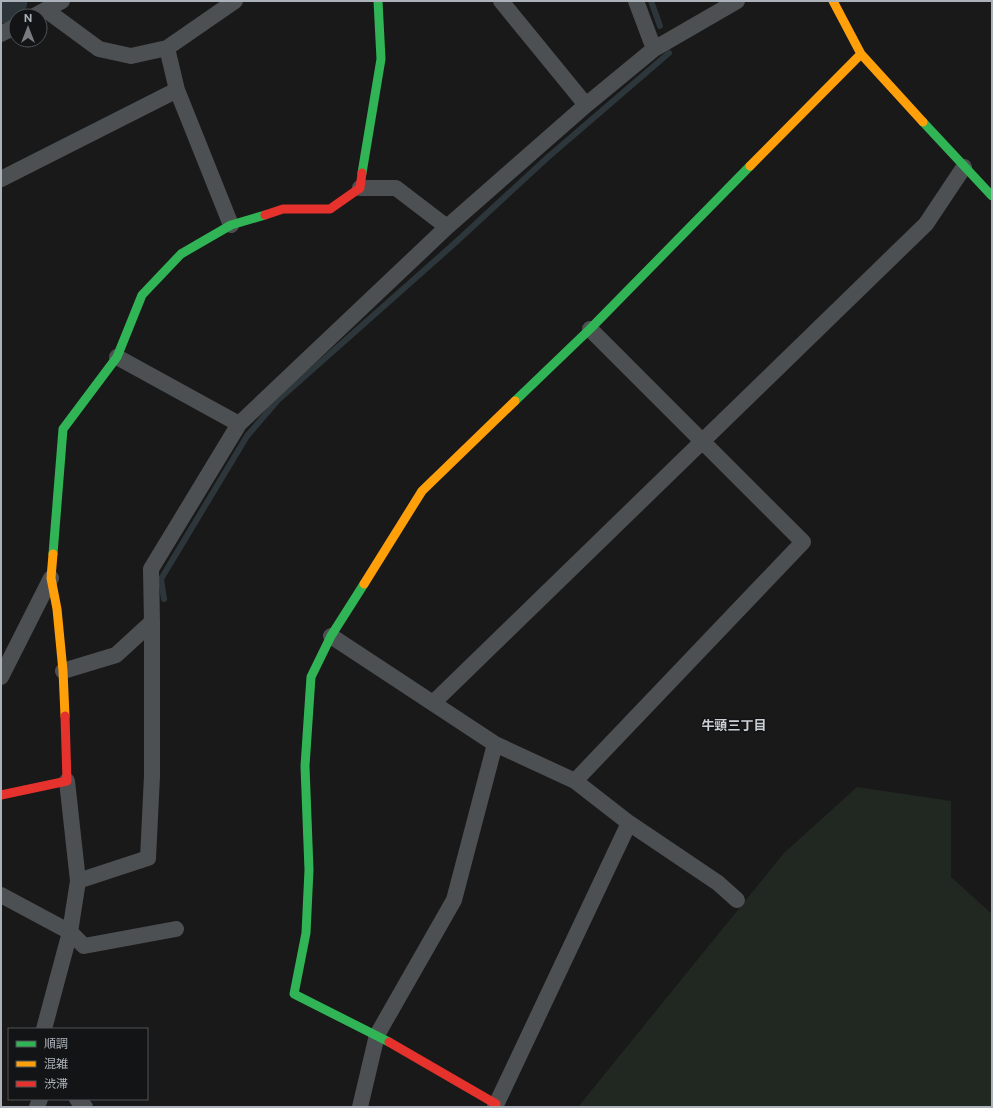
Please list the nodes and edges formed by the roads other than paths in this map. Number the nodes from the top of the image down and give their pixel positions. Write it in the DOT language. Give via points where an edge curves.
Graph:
graph roads {
  1 [pos="62,1"];
  2 [pos="235,1"];
  3 [pos="378,1"];
  4 [pos="501,1"];
  5 [pos="636,1"];
  6 [pos="737,1"];
  7 [pos="833,1"];
  8 [pos="48,9"];
  9 [pos="48,18"];
  10 [pos="167,48"];
  11 [pos="654,48"];
  12 [pos="862,54"];
  13 [pos="177,90"];
  14 [pos="586,105"];
  15 [pos="964,167"];
  16 [pos="1,179"];
  17 [pos="360,188"];
  18 [pos="992,196"];
  19 [pos="231,225"];
  20 [pos="447,227"];
  21 [pos="590,329"];
  22 [pos="117,357"];
  23 [pos="239,424"];
  24 [pos="701,442"];
  25 [pos="51,578"];
  26 [pos="152,622"];
  27 [pos="330,636"];
  28 [pos="63,671"];
  29 [pos="1,677"];
  30 [pos="432,703"];
  31 [pos="495,744"];
  32 [pos="67,781"];
  33 [pos="575,781"];
  34 [pos="1,795"];
  35 [pos="629,823"];
  36 [pos="78,881"];
  37 [pos="1,895"];
  38 [pos="736,900"];
  39 [pos="176,929"];
  40 [pos="70,932"];
  41 [pos="44,1028"];
  42 [pos="377,1034"];
  43 [pos="495,1106"];
  44 [pos="360,1107"];
  1 -- 8 [label="street"];
  2 -- 10 [label="street"];
  3 -- 17 [label="street" via="381,59"];
  4 -- 14 [label="street"];
  5 -- 11 [label="street"];
  6 -- 11 [label="street"];
  7 -- 12 [label="street"];
  9 -- 10 [label="street" via="99,49 130,56"];
  10 -- 13 [label="street"];
  11 -- 14 [label="street"];
  12 -- 15 [label="street"];
  12 -- 21 [label="street"];
  13 -- 16 [label="street"];
  13 -- 19 [label="street"];
  14 -- 20 [label="street"];
  15 -- 18 [label="street"];
  15 -- 24 [label="street" via="926,224"];
  17 -- 19 [label="street" via="330,209 283,209"];
  17 -- 20 [label="street" via="396,188"];
  19 -- 22 [label="street" via="181,254 142,295"];
  20 -- 23 [label="street"];
  21 -- 24 [label="street"];
  21 -- 27 [label="street" via="422,491"];
  22 -- 23 [label="street"];
  22 -- 25 [label="street" via="64,429"];
  23 -- 26 [label="street" via="151,569"];
  24 -- 30 [label="street"];
  24 -- 33 [label="street" via="803,542"];
  25 -- 28 [label="street"];
  25 -- 29 [label="street"];
  26 -- 28 [label="street" via="116,655"];
  26 -- 36 [label="street" via="152,776 148,858"];
  27 -- 30 [label="street"];
  27 -- 42 [label="street" via="311,677 305,766 309,870 306,933 294,994"];
  28 -- 32 [label="street"];
  30 -- 31 [label="street"];
  31 -- 33 [label="street"];
  31 -- 42 [label="street" via="454,900"];
  32 -- 34 [label="street"];
  32 -- 36 [label="street"];
  33 -- 35 [label="street"];
  35 -- 38 [label="street" via="718,883"];
  35 -- 43 [label="street"];
  36 -- 40 [label="street"];
  37 -- 40 [label="street"];
  39 -- 40 [label="street" via="84,946"];
  40 -- 41 [label="street"];
  42 -- 43 [label="street"];
  42 -- 44 [label="street"];
}
